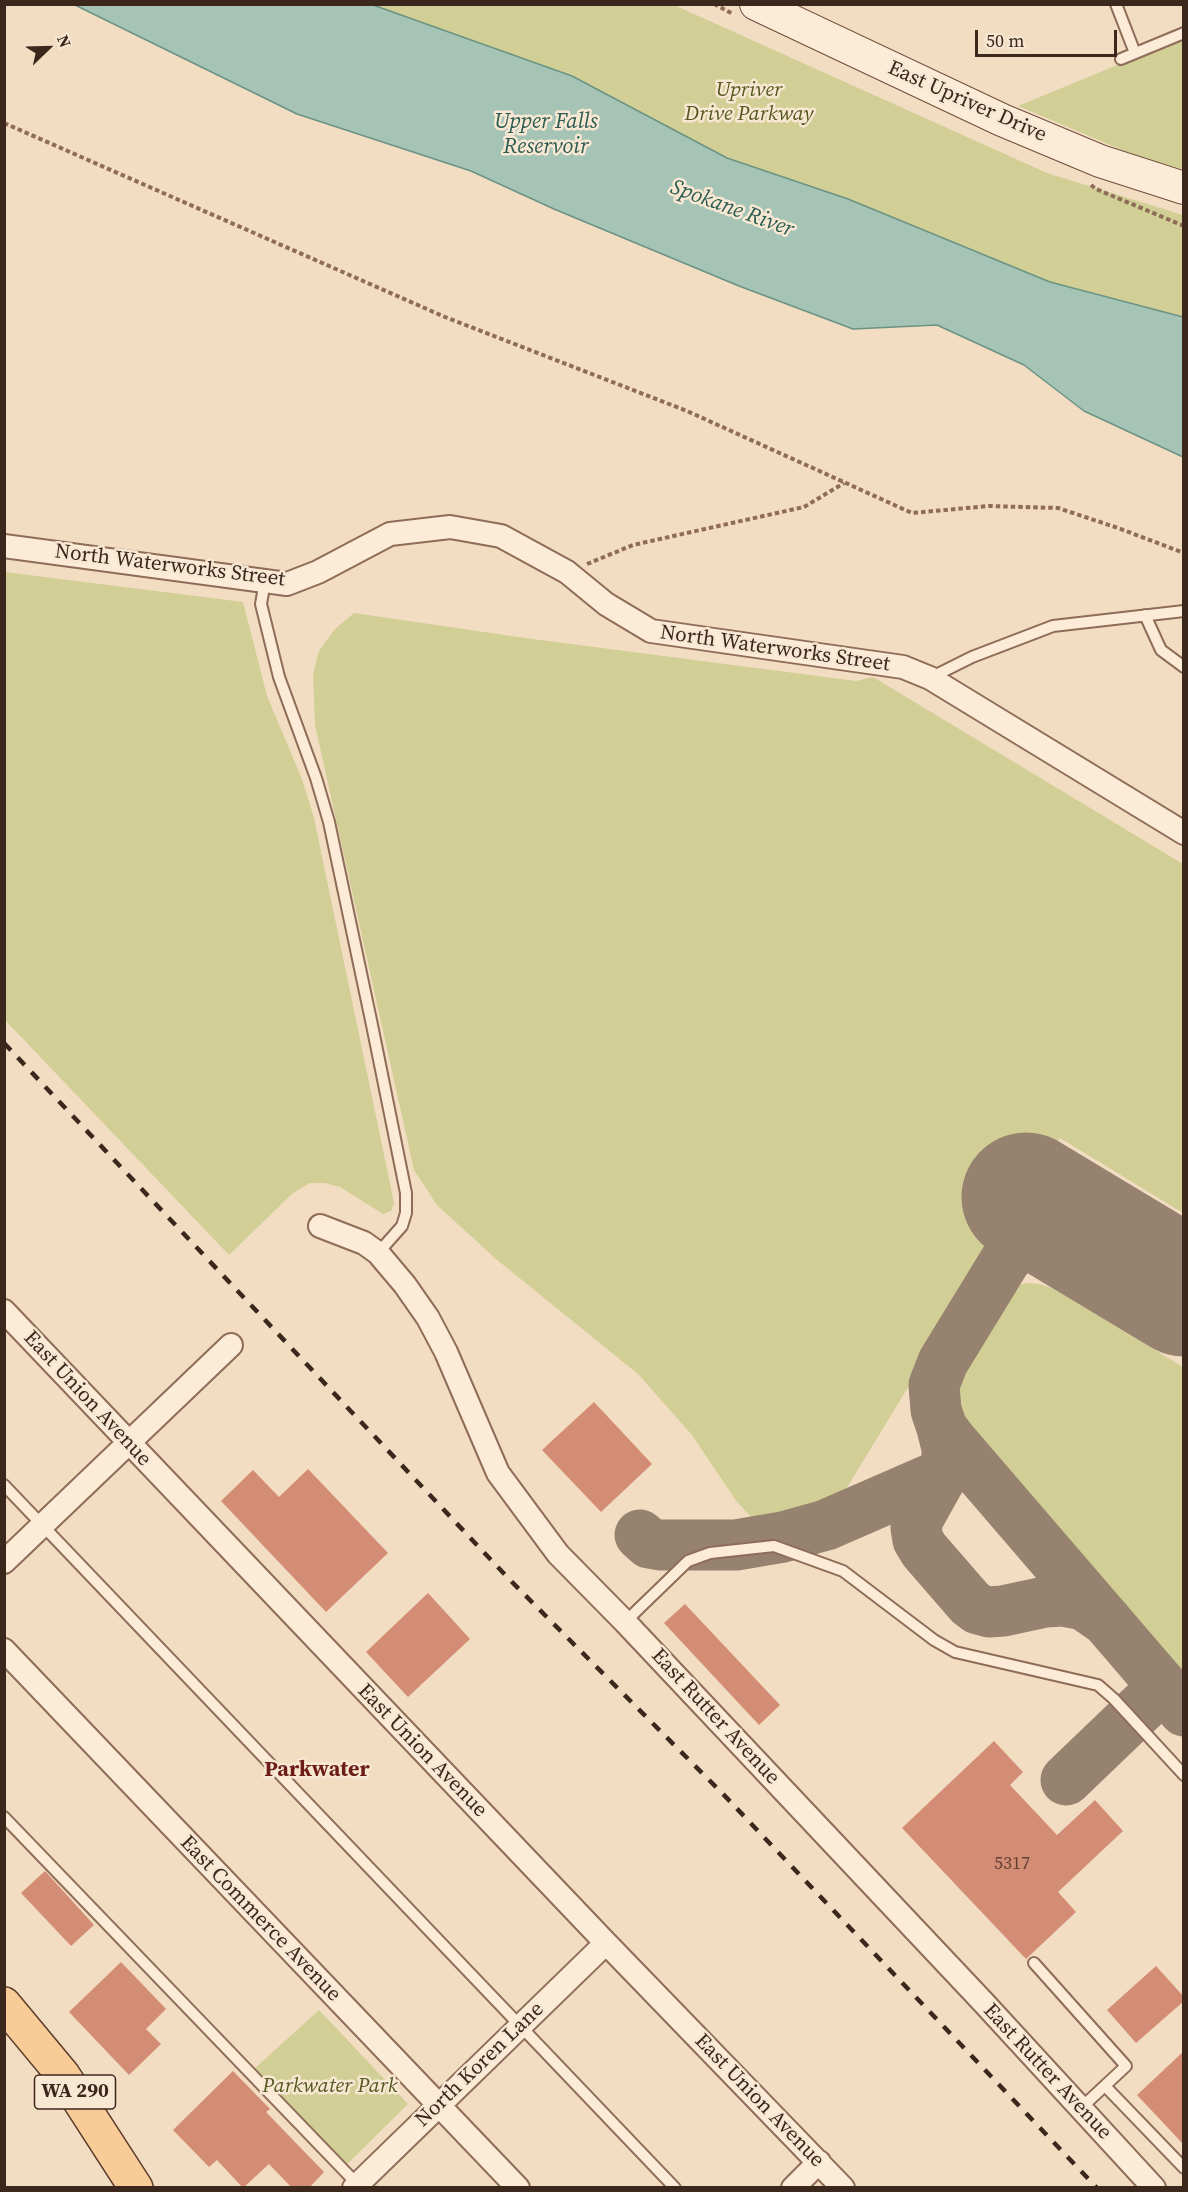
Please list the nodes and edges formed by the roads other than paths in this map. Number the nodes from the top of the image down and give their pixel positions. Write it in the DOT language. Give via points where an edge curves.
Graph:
graph roads {
  1 [pos="1116,4"];
  2 [pos="756,5"];
  3 [pos="1184,33"];
  4 [pos="1135,53"];
  5 [pos="1121,59"];
  6 [pos="1184,188"];
  7 [pos="4,546"];
  8 [pos="265,580"];
  9 [pos="1184,611"];
  10 [pos="1145,615"];
  11 [pos="1184,667"];
  12 [pos="930,678"];
  13 [pos="1184,833"];
  14 [pos="320,1226"];
  15 [pos="378,1253"];
  16 [pos="4,1311"];
  17 [pos="231,1345"];
  18 [pos="128,1443"];
  19 [pos="4,1485"];
  20 [pos="43,1526"];
  21 [pos="4,1562"];
  22 [pos="625,1622"];
  23 [pos="4,1650"];
  24 [pos="1184,1775"];
  25 [pos="4,1817"];
  26 [pos="606,1943"];
  27 [pos="1034,1963"];
  28 [pos="4,2004"];
  29 [pos="521,2025"];
  30 [pos="1105,2086"];
  31 [pos="438,2106"];
  32 [pos="1081,2109"];
  33 [pos="819,2162"];
  34 [pos="1184,2169"];
  35 [pos="357,2186"];
  36 [pos="136,2187"];
  37 [pos="518,2187"];
  38 [pos="675,2187"];
  39 [pos="793,2187"];
  40 [pos="843,2187"];
  41 [pos="1154,2187"];
  1 -- 4 [label="lane"];
  2 -- 6 [label="street, East Upriver Drive" via="1002,120 1100,161"];
  3 -- 4 [label="lane"];
  4 -- 5 [label="lane"];
  7 -- 8 [label="street, North Waterworks Street"];
  8 -- 12 [label="street, North Waterworks Street" via="287,584 390,534 450,527 501,536 567,572 606,604 651,631 903,668"];
  8 -- 15 [label="lane" via="261,604 279,676 329,822 406,1194 402,1226"];
  9 -- 10 [label="lane"];
  10 -- 11 [label="lane" via="1161,650"];
  10 -- 12 [label="lane" via="1053,626"];
  12 -- 13 [label="street, North Waterworks Street"];
  14 -- 15 [label="street, East Rutter Avenue" via="348,1235"];
  15 -- 22 [label="street, East Rutter Avenue" via="428,1318 498,1473 558,1554"];
  16 -- 18 [label="street, East Union Avenue"];
  17 -- 18 [label="street"];
  18 -- 20 [label="street"];
  18 -- 26 [label="street, East Union Avenue"];
  19 -- 20 [label="lane"];
  20 -- 21 [label="street"];
  20 -- 29 [label="lane"];
  22 -- 24 [label="lane" via="688,1561 710,1552 774,1546 843,1571 934,1640 956,1652 1098,1685"];
  22 -- 32 [label="street, East Rutter Avenue"];
  23 -- 31 [label="street, East Commerce Avenue"];
  25 -- 35 [label="lane"];
  26 -- 29 [label="street, North Koren Lane"];
  26 -- 33 [label="street, East Union Avenue"];
  27 -- 30 [label="lane" via="1126,2066"];
  28 -- 36 [label="main road, WA 290" via="63,2075"];
  29 -- 31 [label="street, North Koren Lane"];
  29 -- 38 [label="lane"];
  30 -- 32 [label="lane"];
  30 -- 34 [label="lane"];
  31 -- 35 [label="street, North Koren Lane"];
  31 -- 37 [label="street, East Commerce Avenue"];
  32 -- 41 [label="street, East Rutter Avenue"];
  33 -- 39 [label="street"];
  33 -- 40 [label="street, East Union Avenue"];
}
